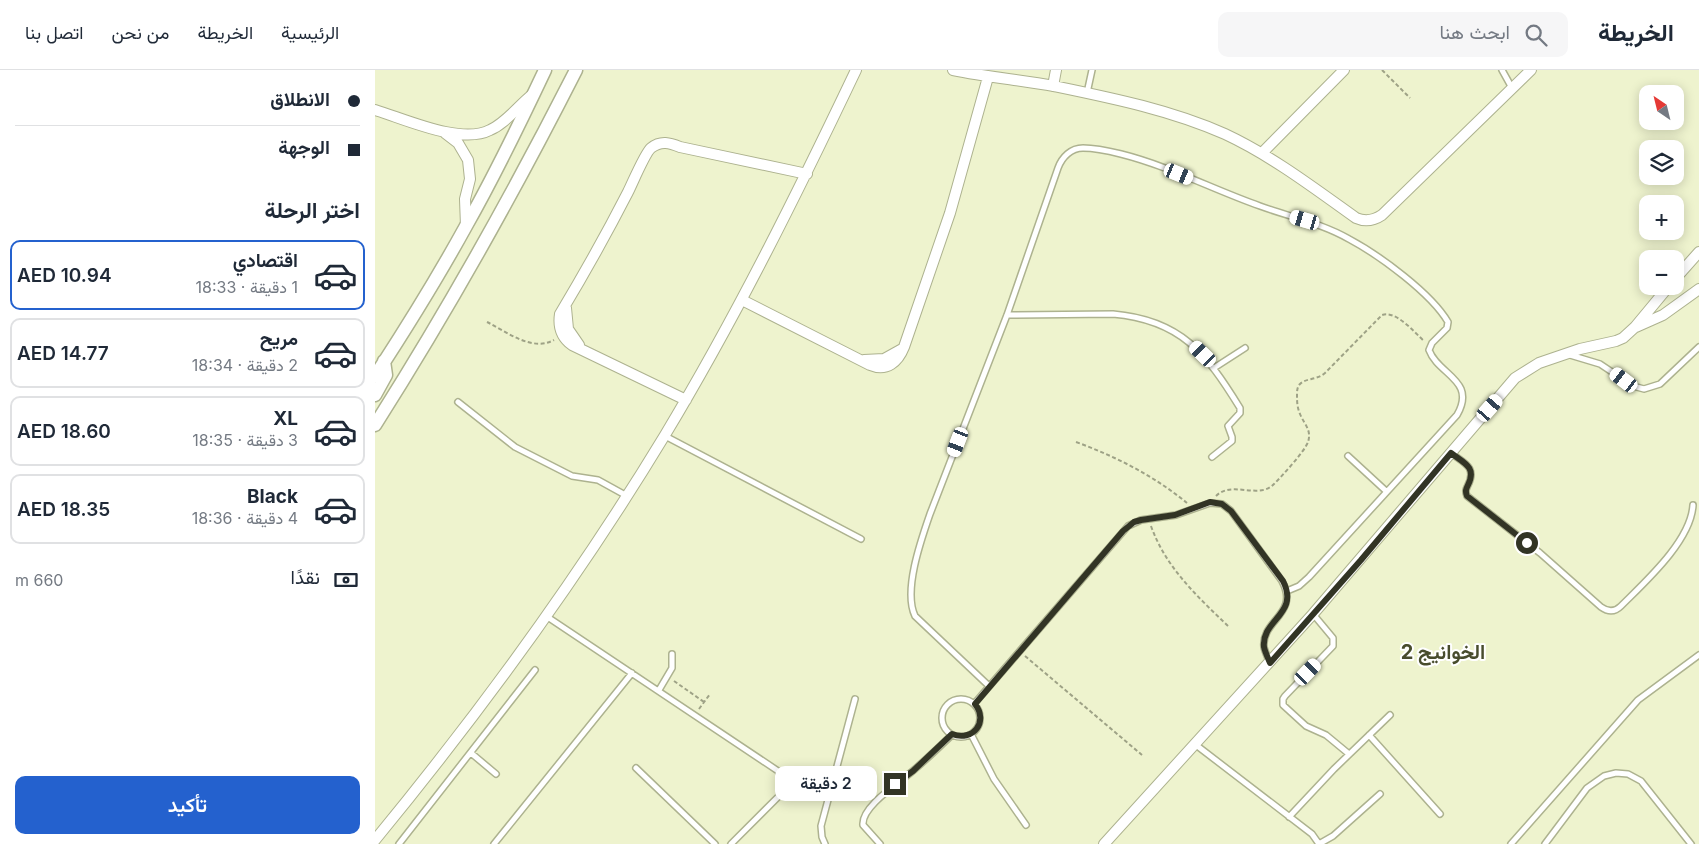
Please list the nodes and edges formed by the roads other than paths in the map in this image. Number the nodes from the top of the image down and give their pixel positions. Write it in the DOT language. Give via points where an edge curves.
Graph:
graph roads {
  1 [pos="545,70"];
  2 [pos="576,70"];
  3 [pos="856,70"];
  4 [pos="953,70"];
  5 [pos="1056,70"];
  6 [pos="1091,70"];
  7 [pos="1344,70"];
  8 [pos="1502,70"];
  9 [pos="1531,70"];
  10 [pos="988,77"];
  11 [pos="1053,86"];
  12 [pos="1512,88"];
  13 [pos="534,94"];
  14 [pos="1087,94"];
  15 [pos="375,110"];
  16 [pos="442,131"];
  17 [pos="1262,153"];
  18 [pos="807,174"];
  19 [pos="466,227"];
  20 [pos="1699,252"];
  21 [pos="1684,269"];
  22 [pos="1699,289"];
  23 [pos="1662,295"];
  24 [pos="742,300"];
  25 [pos="567,303"];
  26 [pos="1007,315"];
  27 [pos="1635,327"];
  28 [pos="1245,348"];
  29 [pos="1699,348"];
  30 [pos="583,349"];
  31 [pos="1567,354"];
  32 [pos="384,361"];
  33 [pos="1214,368"];
  34 [pos="375,376"];
  35 [pos="375,395"];
  36 [pos="686,400"];
  37 [pos="458,402"];
  38 [pos="375,425"];
  39 [pos="665,436"];
  40 [pos="1451,453"];
  41 [pos="1348,456"];
  42 [pos="1212,457"];
  43 [pos="1386,491"];
  44 [pos="627,496"];
  45 [pos="1693,505"];
  46 [pos="861,539"];
  47 [pos="1287,591"];
  48 [pos="1313,614"];
  49 [pos="546,616"];
  50 [pos="672,654"];
  51 [pos="1699,655"];
  52 [pos="1270,663"];
  53 [pos="535,670"];
  54 [pos="632,672"];
  55 [pos="989,686"];
  56 [pos="659,690"];
  57 [pos="855,699"];
  58 [pos="975,704"];
  59 [pos="1390,715"];
  60 [pos="952,734"];
  61 [pos="971,734"];
  62 [pos="1369,735"];
  63 [pos="1196,745"];
  64 [pos="471,753"];
  65 [pos="1349,754"];
  66 [pos="636,768"];
  67 [pos="496,774"];
  68 [pos="1380,794"];
  69 [pos="1441,814"];
  70 [pos="1289,817"];
  71 [pos="1027,825"];
  72 [pos="375,840"];
  73 [pos="399,844"];
  74 [pos="495,844"];
  75 [pos="715,844"];
  76 [pos="731,844"];
  77 [pos="825,844"];
  78 [pos="880,844"];
  79 [pos="1104,844"];
  80 [pos="1319,844"];
  81 [pos="1511,844"];
  82 [pos="1545,844"];
  83 [pos="1691,844"];
  1 -- 13 [label="street"];
  2 -- 38 [label="street" via="490,234"];
  3 -- 18 [label="street"];
  4 -- 10 [label="street"];
  5 -- 11 [label="street"];
  6 -- 14 [label="lane"];
  7 -- 17 [label="street"];
  8 -- 12 [label="lane"];
  9 -- 12 [label="street"];
  10 -- 11 [label="street"];
  10 -- 24 [label="street" via="950,213 904,347 895,362 883,368 870,366"];
  11 -- 14 [label="street"];
  12 -- 17 [label="street" via="1381,215 1372,220 1356,218"];
  13 -- 16 [label="street" via="490,130 470,135"];
  13 -- 19 [label="street"];
  14 -- 17 [label="street" via="1147,106 1187,119"];
  15 -- 16 [label="street"];
  16 -- 19 [label="street" via="458,143 468,160 470,179 465,199"];
  18 -- 24 [label="street"];
  18 -- 25 [label="street" via="671,143 658,144 648,151"];
  19 -- 32 [label="street"];
  20 -- 21 [label="street"];
  22 -- 27 [label="street" via="1663,314"];
  23 -- 27 [label="street"];
  24 -- 36 [label="street"];
  25 -- 30 [label="street" via="568,329"];
  25 -- 30 [label="street" via="560,314 562,335 572,345"];
  26 -- 33 [label="lane" via="1113,314 1146,319 1191,343"];
  26 -- 43 [label="lane" via="1060,162 1073,151 1084,148 1145,161 1259,206 1320,224 1369,250 1401,274 1448,322 1447,328 1430,346 1430,354 1460,386 1462,404 1457,415"];
  26 -- 55 [label="lane" via="930,514 911,597 912,610 919,622"];
  27 -- 31 [label="street" via="1616,341"];
  28 -- 33 [label="lane"];
  29 -- 31 [label="lane" via="1660,384 1644,389 1633,386 1600,364"];
  30 -- 36 [label="street"];
  31 -- 40 [label="street" via="1539,362 1515,378"];
  32 -- 34 [label="street"];
  32 -- 35 [label="street" via="385,379"];
  33 -- 42 [label="lane" via="1241,411 1228,426 1232,441"];
  36 -- 39 [label="street"];
  37 -- 44 [label="lane" via="515,447 572,476 598,480"];
  39 -- 44 [label="street"];
  39 -- 46 [label="lane"];
  40 -- 45 [label="lane" via="1472,471 1467,496 1608,610 1621,606 1669,556 1690,520"];
  40 -- 48 [label="street"];
  41 -- 43 [label="lane"];
  43 -- 47 [label="lane" via="1309,577"];
  44 -- 49 [label="street"];
  47 -- 52 [label="lane" via="1286,606 1265,640"];
  47 -- 55 [label="lane" via="1231,511 1222,504 1210,502 1171,516 1134,522"];
  48 -- 52 [label="street"];
  48 -- 65 [label="lane" via="1333,638 1333,646 1285,696 1283,705 1303,724 1326,735"];
  49 -- 54 [label="lane"];
  49 -- 72 [label="street" via="478,710"];
  50 -- 56 [label="lane" via="673,663 668,677"];
  51 -- 81 [label="lane" via="1638,700"];
  52 -- 63 [label="street"];
  53 -- 64 [label="lane"];
  54 -- 56 [label="lane"];
  54 -- 74 [label="lane"];
  55 -- 58 [label="lane"];
  56 -- 76 [label="lane" via="774,767 781,775 783,790 780,795"];
  57 -- 77 [label="lane" via="821,826"];
  58 -- 60 [label="lane" via="957,699 947,705 941,716 942,722"];
  58 -- 61 [label="lane" via="981,718"];
  59 -- 62 [label="lane"];
  60 -- 61 [label="lane" via="962,737"];
  60 -- 78 [label="lane" via="889,789 864,816 863,825"];
  61 -- 71 [label="lane" via="994,779"];
  62 -- 65 [label="lane"];
  62 -- 69 [label="lane"];
  63 -- 70 [label="lane"];
  63 -- 79 [label="street"];
  64 -- 67 [label="lane"];
  64 -- 73 [label="lane"];
  65 -- 70 [label="lane"];
  66 -- 75 [label="lane"];
  68 -- 80 [label="lane" via="1333,836"];
  70 -- 80 [label="lane" via="1315,837"];
  82 -- 83 [label="lane" via="1587,788 1616,772 1629,774 1641,781"];
}
